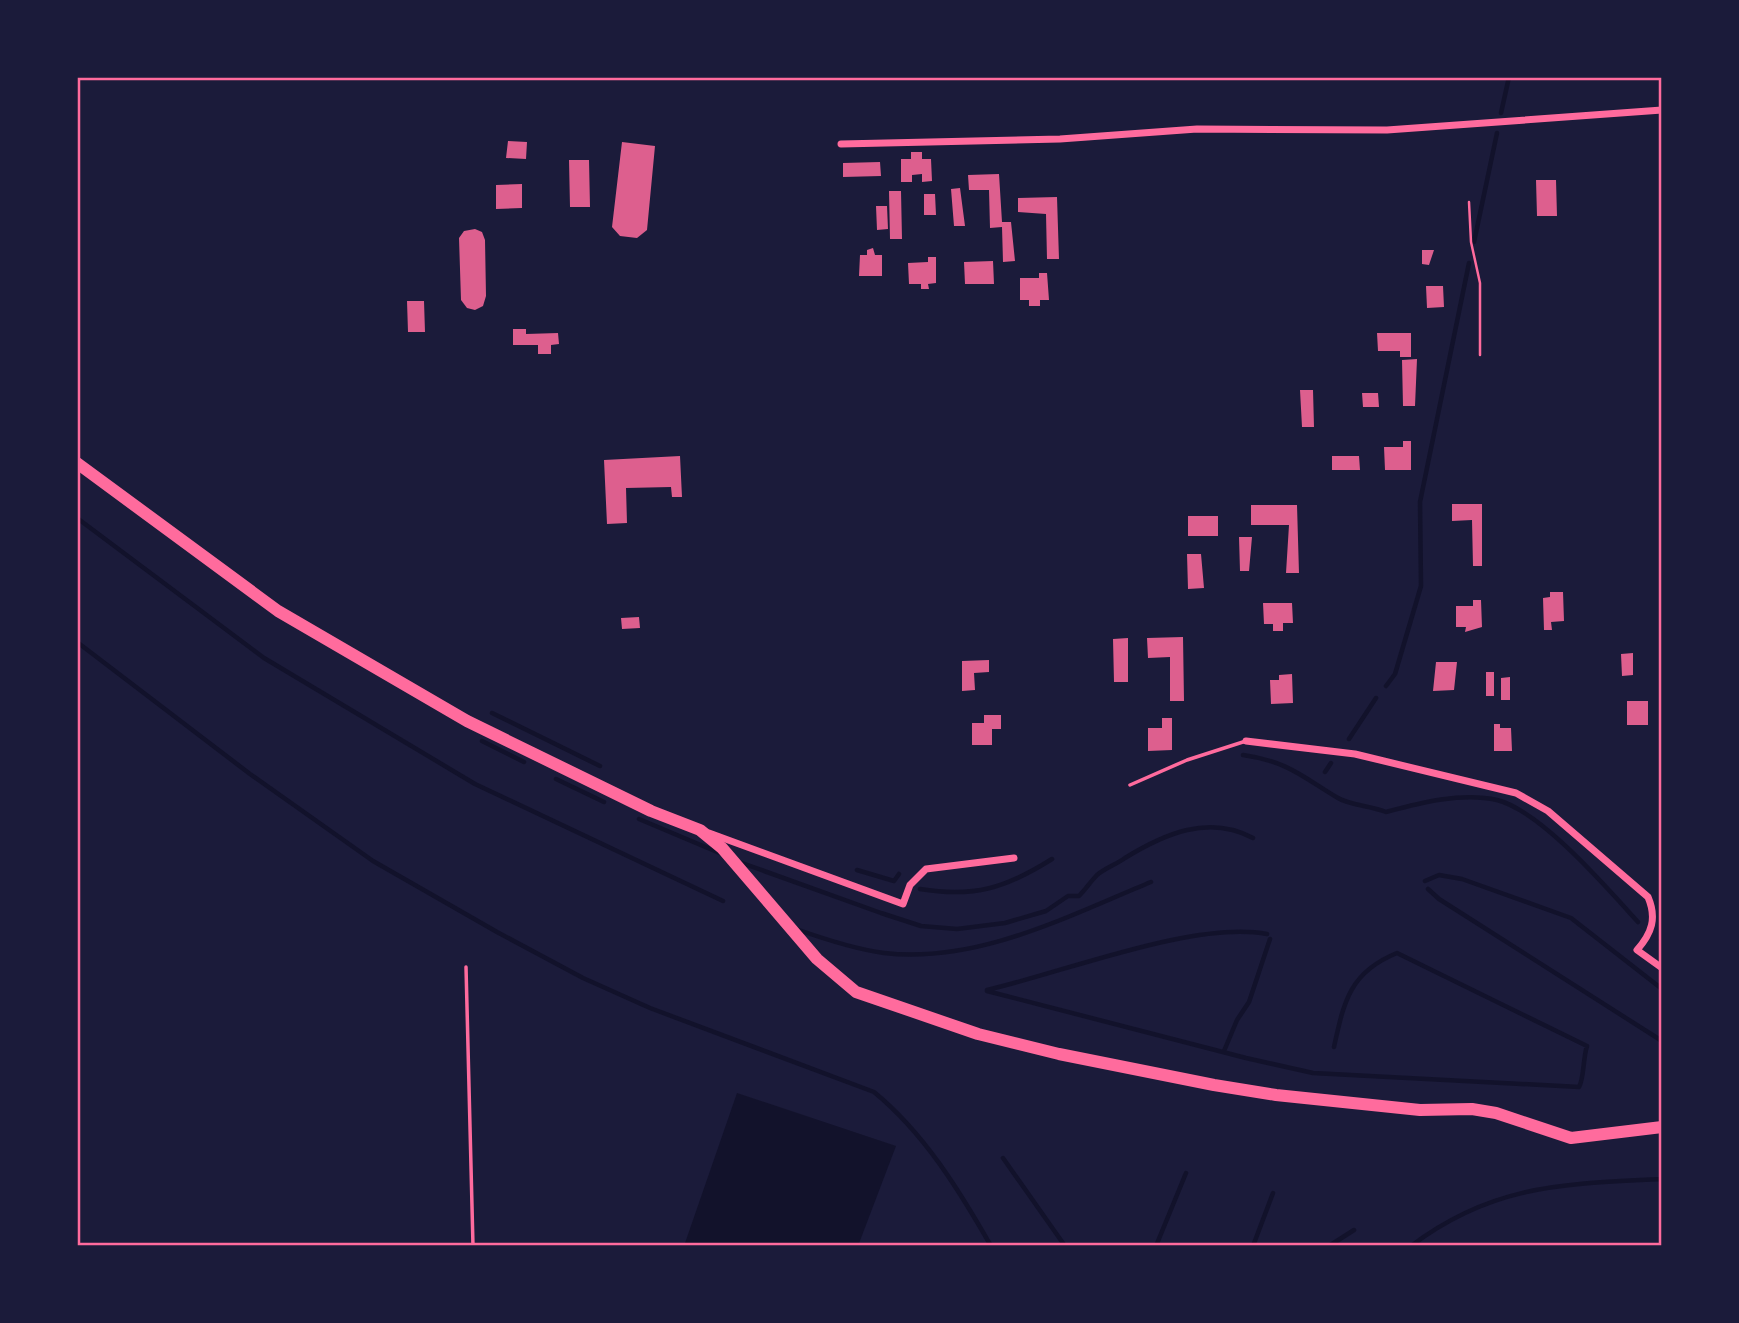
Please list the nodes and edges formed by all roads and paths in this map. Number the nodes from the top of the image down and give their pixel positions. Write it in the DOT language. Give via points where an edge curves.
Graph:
graph roads {
  1 [pos="1662,110"];
  2 [pos="841,144"];
  3 [pos="1469,202"];
  4 [pos="1479,355"];
  5 [pos="77,463"];
  6 [pos="1246,741"];
  7 [pos="1130,785"];
  8 [pos="700,830"];
  9 [pos="1014,858"];
  10 [pos="466,967"];
  11 [pos="1662,968"];
  12 [pos="1662,1127"];
  13 [pos="473,1246"];
  1 -- 2 [label="street" via="1387,130 1197,130 1059,139"];
  3 -- 4 [label="path" via="1480,284"];
  5 -- 8 [label="highway" via="278,611 467,721 651,811"];
  6 -- 7 [label="lane"];
  6 -- 11 [label="street" via="1355,754 1516,793 1548,811 1648,897 1653,925 1637,950"];
  8 -- 9 [label="street" via="902,904 910,885 926,869"];
  8 -- 12 [label="highway" via="722,848 839,980 856,992 978,1034 1276,1095 1496,1113 1571,1138"];
  10 -- 13 [label="lane"];
}
